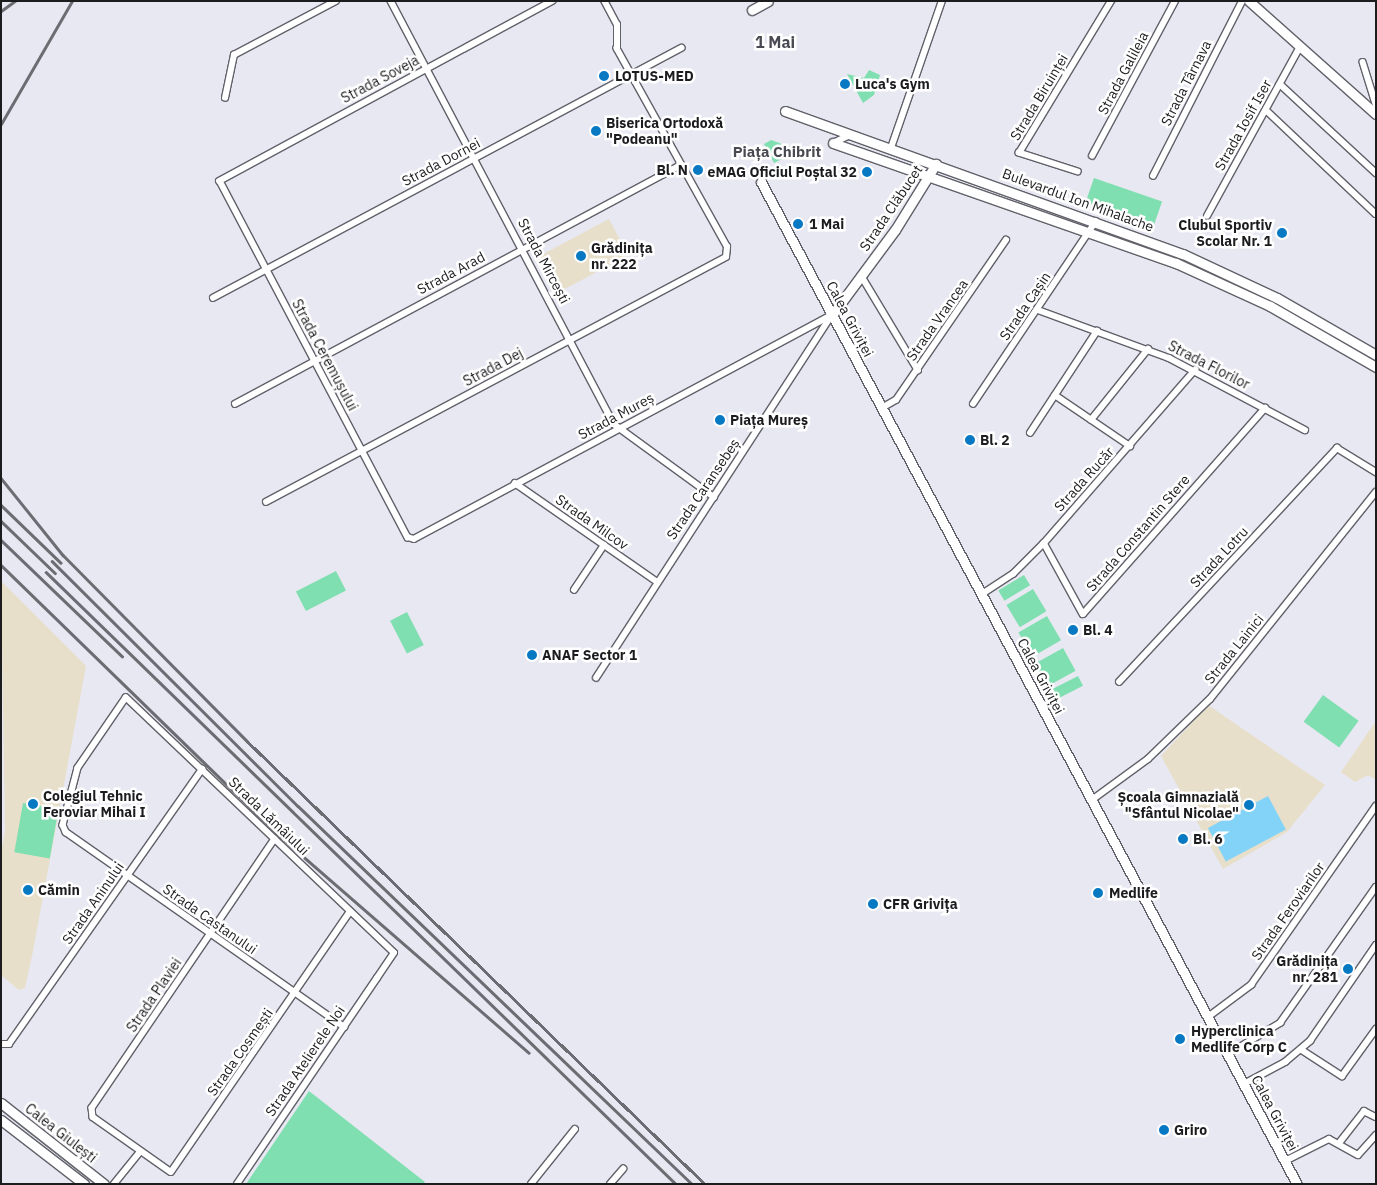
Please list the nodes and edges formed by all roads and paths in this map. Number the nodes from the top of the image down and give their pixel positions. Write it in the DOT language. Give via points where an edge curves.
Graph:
graph roads {
  1 [pos="336,1"];
  2 [pos="391,1"];
  3 [pos="553,1"];
  4 [pos="604,1"];
  5 [pos="768,1"];
  6 [pos="942,1"];
  7 [pos="1111,1"];
  8 [pos="1175,1"];
  9 [pos="1242,1"];
  10 [pos="1250,1"];
  11 [pos="752,10"];
  12 [pos="1300,47"];
  13 [pos="681,48"];
  14 [pos="1363,62"];
  15 [pos="427,68"];
  16 [pos="632,76"];
  17 [pos="1280,84"];
  18 [pos="225,98"];
  19 [pos="1376,104"];
  20 [pos="1266,110"];
  21 [pos="785,111"];
  22 [pos="1376,114"];
  23 [pos="852,134"];
  24 [pos="833,143"];
  25 [pos="891,148"];
  26 [pos="1092,156"];
  27 [pos="475,159"];
  28 [pos="936,164"];
  29 [pos="680,165"];
  30 [pos="1078,172"];
  31 [pos="1376,173"];
  32 [pos="928,176"];
  33 [pos="1153,176"];
  34 [pos="220,181"];
  35 [pos="761,182"];
  36 [pos="1376,214"];
  37 [pos="1207,216"];
  38 [pos="1096,221"];
  39 [pos="1091,231"];
  40 [pos="1006,240"];
  41 [pos="523,249"];
  42 [pos="267,271"];
  43 [pos="861,275"];
  44 [pos="213,298"];
  45 [pos="1038,310"];
  46 [pos="832,315"];
  47 [pos="1097,331"];
  48 [pos="570,340"];
  49 [pos="1148,349"];
  50 [pos="1376,355"];
  51 [pos="314,361"];
  52 [pos="1376,367"];
  53 [pos="918,370"];
  54 [pos="1195,370"];
  55 [pos="1055,395"];
  56 [pos="234,404"];
  57 [pos="973,404"];
  58 [pos="882,408"];
  59 [pos="1265,408"];
  60 [pos="1091,420"];
  61 [pos="618,430"];
  62 [pos="1305,430"];
  63 [pos="1030,433"];
  64 [pos="1130,446"];
  65 [pos="362,450"];
  66 [pos="1376,472"];
  67 [pos="515,483"];
  68 [pos="1376,492"];
  69 [pos="714,497"];
  70 [pos="266,502"];
  71 [pos="411,539"];
  72 [pos="1044,543"];
  73 [pos="604,546"];
  74 [pos="656,581"];
  75 [pos="574,590"];
  76 [pos="982,594"];
  77 [pos="596,678"];
  78 [pos="1120,682"];
  79 [pos="202,769"];
  80 [pos="1092,800"];
  81 [pos="1376,806"];
  82 [pos="64,828"];
  83 [pos="275,839"];
  84 [pos="127,876"];
  85 [pos="1376,887"];
  86 [pos="350,912"];
  87 [pos="210,934"];
  88 [pos="1376,945"];
  89 [pos="394,953"];
  90 [pos="296,994"];
  91 [pos="1208,1017"];
  92 [pos="344,1027"];
  93 [pos="1376,1029"];
  94 [pos="1,1044"];
  95 [pos="1302,1050"];
  96 [pos="1228,1054"];
  97 [pos="1244,1084"];
  98 [pos="1,1103"];
  99 [pos="1376,1117"];
  100 [pos="1,1120"];
  101 [pos="575,1129"];
  102 [pos="1376,1136"];
  103 [pos="1340,1142"];
  104 [pos="139,1153"];
  105 [pos="1285,1161"];
  106 [pos="623,1169"];
  107 [pos="84,1184"];
  108 [pos="104,1184"];
  109 [pos="114,1184"];
  110 [pos="237,1184"];
  111 [pos="531,1184"];
  112 [pos="610,1184"];
  113 [pos="1297,1184"];
  1 -- 18 [label="street" via="234,55"];
  2 -- 15 [label="street, Strada Mircești"];
  3 -- 15 [label="street, Strada Soveja"];
  4 -- 16 [label="street" via="617,25 617,50"];
  5 -- 11 [label="main road"];
  6 -- 25 [label="street"];
  7 -- 30 [label="street, Strada Biruinței" via="1019,153"];
  8 -- 26 [label="street, Strada Galileia"];
  9 -- 33 [label="street, Strada Târnava"];
  10 -- 12 [label="main road"];
  12 -- 17 [label="street, Strada Iosif Iser"];
  12 -- 22 [label="main road"];
  13 -- 16 [label="street, Strada Dornei"];
  14 -- 19 [label="street"];
  15 -- 27 [label="street, Strada Mircești"];
  15 -- 34 [label="street, Strada Soveja"];
  16 -- 27 [label="street, Strada Dornei"];
  16 -- 29 [label="street"];
  17 -- 20 [label="street, Strada Iosif Iser"];
  17 -- 31 [label="street"];
  20 -- 36 [label="street"];
  20 -- 37 [label="street, Strada Iosif Iser"];
  21 -- 23 [label="main road, Bulevardul Ion Mihalache"];
  23 -- 24 [label="street"];
  23 -- 25 [label="main road, Bulevardul Ion Mihalache"];
  24 -- 32 [label="main road, Bulevardul Ion Mihalache"];
  25 -- 28 [label="main road, Bulevardul Ion Mihalache"];
  27 -- 41 [label="street, Strada Mircești"];
  27 -- 42 [label="street, Strada Dornei"];
  28 -- 32 [label="main road, Strada Clăbucet"];
  28 -- 38 [label="main road, Bulevardul Ion Mihalache"];
  29 -- 41 [label="street, Strada Arad"];
  29 -- 48 [label="street, Strada Dej" via="729,252"];
  32 -- 39 [label="main road, Bulevardul Ion Mihalache"];
  32 -- 43 [label="main road, Strada Clăbucet"];
  34 -- 42 [label="street, Strada Ceremușului"];
  35 -- 46 [label="main road, Calea Griviței"];
  38 -- 39 [label="street, Strada Cașin"];
  38 -- 50 [label="main road, Bulevardul Ion Mihalache" via="1242,280"];
  39 -- 45 [label="street, Strada Cașin"];
  39 -- 52 [label="main road, Bulevardul Ion Mihalache" via="1233,288"];
  40 -- 53 [label="street, Strada Vrancea"];
  41 -- 48 [label="street, Strada Mircești"];
  41 -- 51 [label="street, Strada Arad"];
  42 -- 44 [label="street, Strada Dornei"];
  42 -- 51 [label="street, Strada Ceremușului"];
  43 -- 46 [label="main road, Strada Clăbucet"];
  43 -- 53 [label="street"];
  45 -- 47 [label="street, Strada Florilor"];
  45 -- 57 [label="street, Strada Cașin"];
  46 -- 58 [label="main road, Calea Griviței"];
  46 -- 61 [label="street, Strada Mureș"];
  46 -- 69 [label="street, Strada Caransebeș"];
  47 -- 49 [label="street, Strada Florilor"];
  47 -- 55 [label="street"];
  48 -- 61 [label="street, Strada Mircești"];
  48 -- 65 [label="street, Strada Dej"];
  49 -- 54 [label="street, Strada Florilor"];
  49 -- 60 [label="street"];
  51 -- 56 [label="street, Strada Arad"];
  51 -- 65 [label="street, Strada Ceremușului"];
  53 -- 58 [label="street, Strada Vrancea" via="896,400"];
  54 -- 59 [label="street, Strada Florilor"];
  54 -- 64 [label="street, Strada Rucăr"];
  55 -- 60 [label="street"];
  55 -- 63 [label="street"];
  58 -- 76 [label="main road, Calea Griviței"];
  59 -- 62 [label="street, Strada Florilor"];
  59 -- 72 [label="street, Strada Constantin Stere" via="1082,614"];
  60 -- 64 [label="street"];
  61 -- 67 [label="street, Strada Mureș"];
  61 -- 69 [label="street, Strada Mircești"];
  64 -- 72 [label="street, Strada Rucăr"];
  65 -- 70 [label="street, Strada Dej"];
  65 -- 71 [label="street, Strada Ceremușului"];
  66 -- 78 [label="street, Strada Lotru" via="1337,448"];
  67 -- 71 [label="street, Strada Mureș"];
  67 -- 73 [label="street, Strada Milcov"];
  68 -- 80 [label="street, Strada Lainici" via="1210,699 1148,759"];
  69 -- 74 [label="street, Strada Caransebeș"];
  72 -- 76 [label="street, Strada Rucăr" via="1013,574"];
  73 -- 74 [label="street, Strada Milcov"];
  73 -- 75 [label="street"];
  74 -- 77 [label="street, Strada Caransebeș"];
  76 -- 80 [label="main road, Calea Griviței"];
  79 -- 82 [label="street, Strada Lămâiului" via="126,698 78,768"];
  79 -- 83 [label="street, Strada Lămâiului"];
  79 -- 84 [label="street, Strada Aninului"];
  80 -- 91 [label="main road, Calea Griviței"];
  81 -- 91 [label="street, Strada Feroviarilor" via="1250,985"];
  82 -- 84 [label="street, Strada Castanului"];
  83 -- 86 [label="street, Strada Lămâiului"];
  83 -- 87 [label="street, Strada Plaviei"];
  84 -- 87 [label="street, Strada Castanului"];
  84 -- 94 [label="street, Strada Aninului" via="9,1044"];
  85 -- 96 [label="street" via="1280,1023"];
  86 -- 89 [label="street, Strada Lămâiului"];
  86 -- 90 [label="street, Strada Cosmești"];
  87 -- 90 [label="street, Strada Castanului"];
  87 -- 104 [label="street, Strada Plaviei" via="90,1110 93,1117"];
  88 -- 95 [label="street"];
  89 -- 92 [label="street, Strada Atelierele Noi"];
  90 -- 92 [label="street, Strada Castanului"];
  90 -- 104 [label="street, Strada Cosmești" via="171,1172"];
  91 -- 96 [label="main road, Calea Griviței"];
  92 -- 110 [label="street, Strada Atelierele Noi"];
  93 -- 95 [label="street" via="1342,1076"];
  95 -- 97 [label="street"];
  96 -- 97 [label="main road, Calea Griviței"];
  97 -- 105 [label="main road, Calea Griviței"];
  98 -- 108 [label="main road, Calea Giulești"];
  99 -- 103 [label="street" via="1364,1111"];
  100 -- 107 [label="main road, Calea Giulești"];
  101 -- 111 [label="street"];
  102 -- 103 [label="street" via="1358,1155"];
  103 -- 105 [label="street" via="1325,1140"];
  104 -- 109 [label="street"];
  105 -- 113 [label="main road, Calea Griviței"];
  106 -- 112 [label="street"];
}
